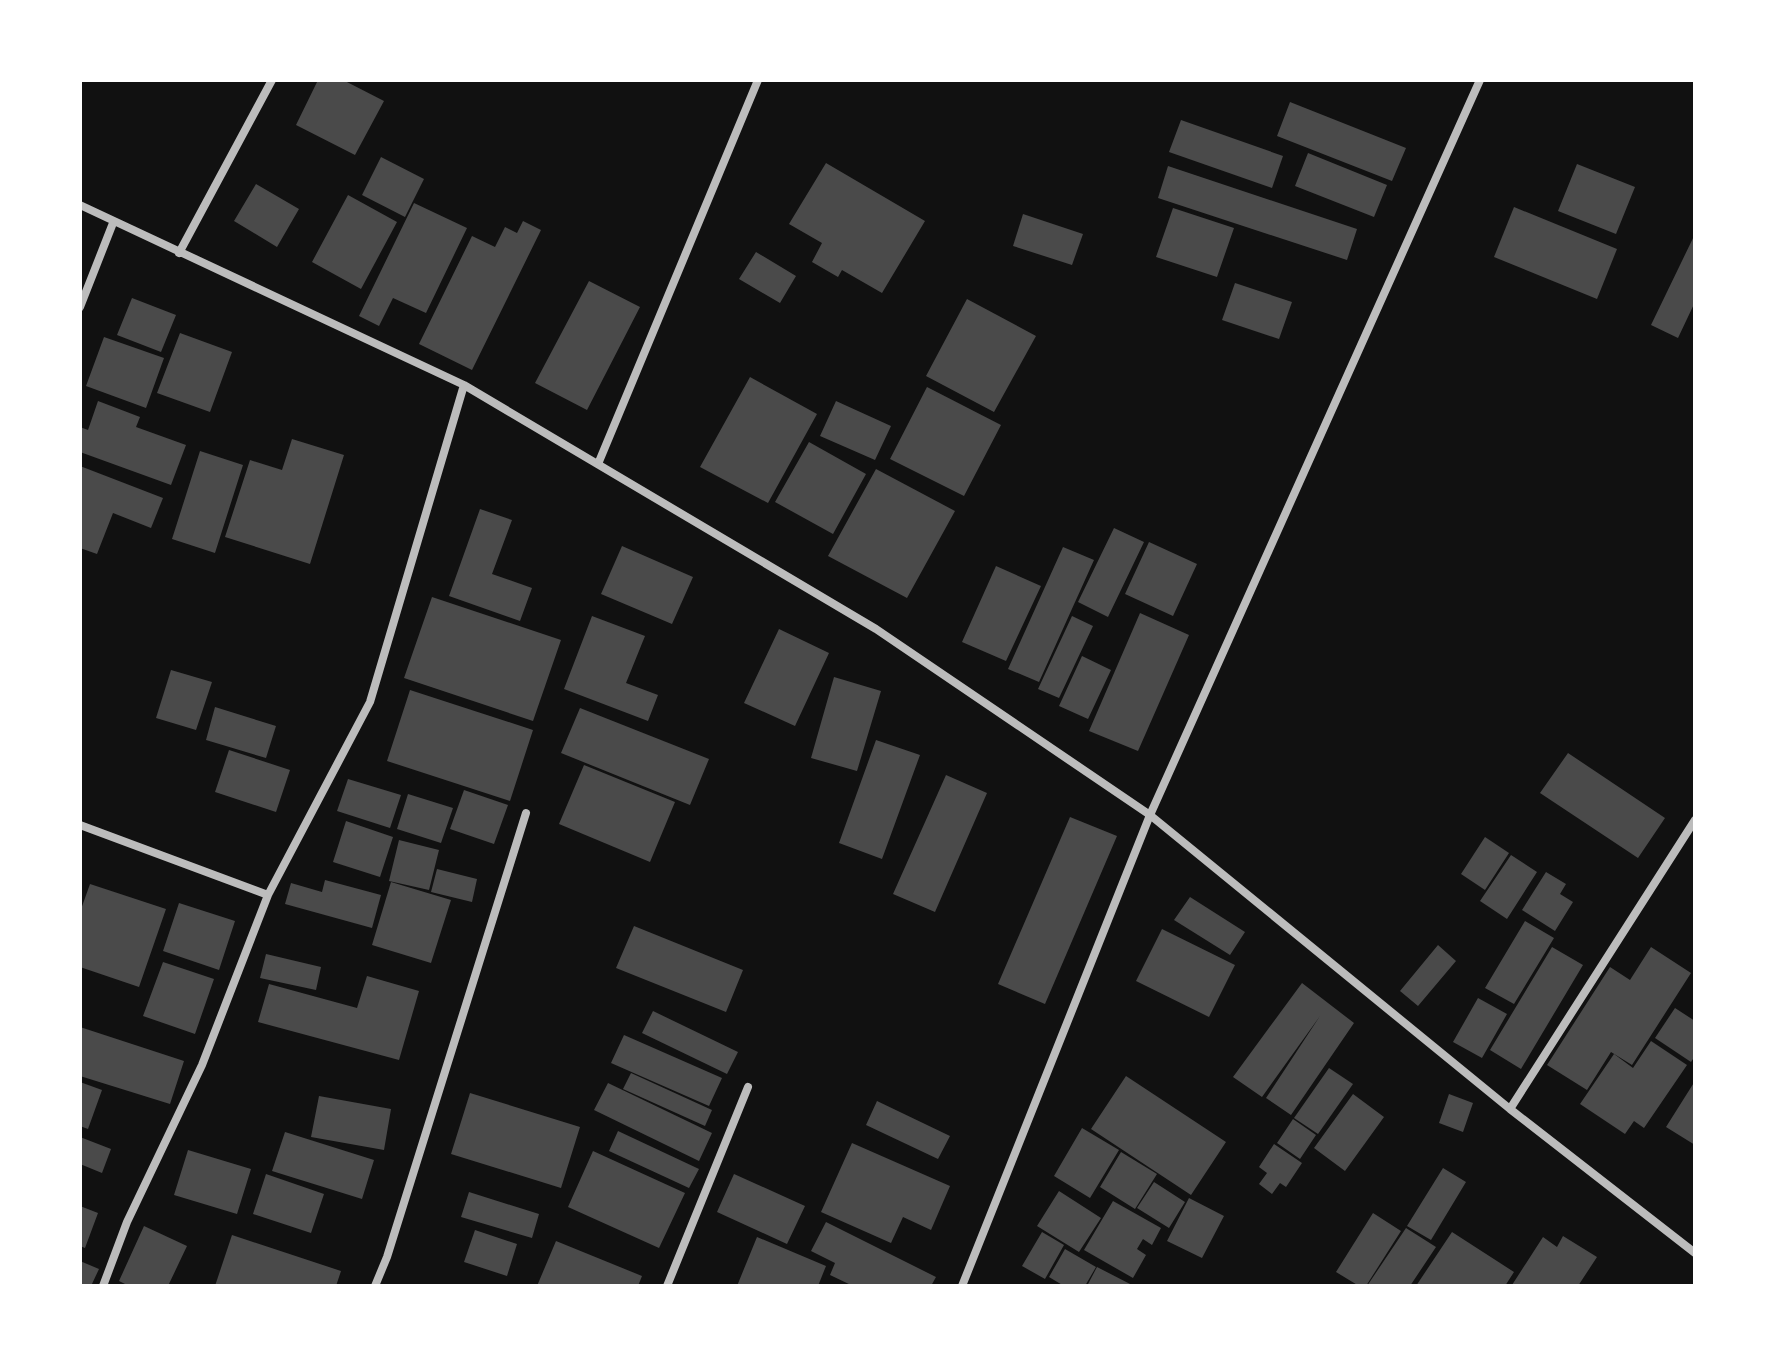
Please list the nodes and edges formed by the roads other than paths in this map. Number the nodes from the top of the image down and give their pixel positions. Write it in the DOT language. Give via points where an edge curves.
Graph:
graph roads {
  1 [pos="272,80"];
  2 [pos="758,80"];
  3 [pos="1480,80"];
  4 [pos="80,205"];
  5 [pos="113,223"];
  6 [pos="179,253"];
  7 [pos="80,307"];
  8 [pos="464,385"];
  9 [pos="598,464"];
  10 [pos="526,813"];
  11 [pos="1150,815"];
  12 [pos="1695,820"];
  13 [pos="80,825"];
  14 [pos="268,895"];
  15 [pos="748,1087"];
  16 [pos="1510,1109"];
  17 [pos="1695,1253"];
  18 [pos="103,1286"];
  19 [pos="375,1286"];
  20 [pos="667,1286"];
  21 [pos="962,1286"];
  1 -- 6 [label="street"];
  2 -- 9 [label="street"];
  3 -- 11 [label="street"];
  4 -- 5 [label="street"];
  5 -- 6 [label="street"];
  5 -- 7 [label="street"];
  6 -- 8 [label="street"];
  8 -- 9 [label="street"];
  8 -- 14 [label="street" via="370,702"];
  9 -- 11 [label="street" via="876,629"];
  10 -- 19 [label="street"];
  11 -- 16 [label="street"];
  11 -- 21 [label="street"];
  12 -- 16 [label="street"];
  13 -- 14 [label="street"];
  14 -- 18 [label="street" via="202,1065 127,1222"];
  15 -- 20 [label="street"];
  16 -- 17 [label="street"];
}
